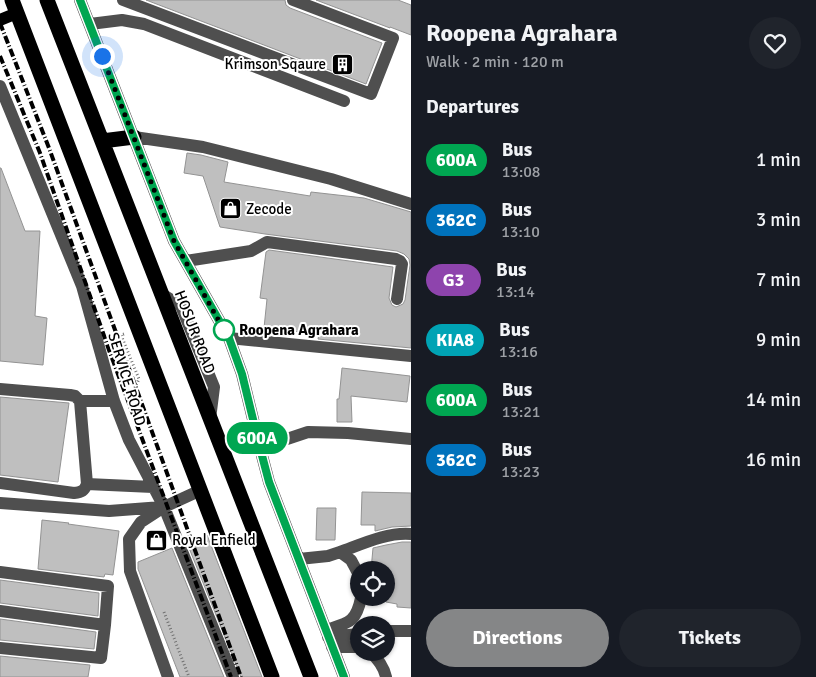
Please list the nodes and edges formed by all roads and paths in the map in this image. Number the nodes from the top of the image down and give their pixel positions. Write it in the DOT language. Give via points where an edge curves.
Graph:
graph roads {
  1 [pos="47,0"];
  2 [pos="123,0"];
  3 [pos="293,0"];
  4 [pos="81,1"];
  5 [pos="138,2"];
  6 [pos="15,7"];
  7 [pos="0,20"];
  8 [pos="90,24"];
  9 [pos="2,99"];
  10 [pos="344,101"];
  11 [pos="134,137"];
  12 [pos="102,141"];
  13 [pos="411,204"];
  14 [pos="186,261"];
  15 [pos="397,299"];
  16 [pos="121,335"];
  17 [pos="229,338"];
  18 [pos="411,356"];
  19 [pos="139,379"];
  20 [pos="0,389"];
  21 [pos="80,401"];
  22 [pos="114,401"];
  23 [pos="411,438"];
  24 [pos="260,448"];
  25 [pos="0,483"];
  26 [pos="87,484"];
  27 [pos="153,487"];
  28 [pos="201,490"];
  29 [pos="0,503"];
  30 [pos="164,507"];
  31 [pos="411,534"];
  32 [pos="340,552"];
  33 [pos="299,559"];
  34 [pos="352,561"];
  35 [pos="0,572"];
  36 [pos="359,606"];
  37 [pos="0,611"];
  38 [pos="164,612"];
  39 [pos="105,626"];
  40 [pos="395,631"];
  41 [pos="411,632"];
  42 [pos="350,635"];
  43 [pos="329,638"];
  44 [pos="350,644"];
  45 [pos="0,648"];
  46 [pos="378,661"];
  47 [pos="168,677"];
  48 [pos="189,677"];
  49 [pos="233,677"];
  50 [pos="272,677"];
  51 [pos="311,677"];
  52 [pos="344,677"];
  53 [pos="386,677"];
  1 -- 12 [label="highway, HOSUR ROAD"];
  2 -- 5 [label="street"];
  3 -- 5 [label="street" via="393,38 371,94"];
  4 -- 8 [label="street"];
  6 -- 7 [label="main road"];
  6 -- 28 [label="highway"];
  8 -- 10 [label="street" via="122,20 144,24"];
  8 -- 11 [label="street"];
  9 -- 22 [label="street, SERVICE ROAD" via="82,286"];
  11 -- 12 [label="highway"];
  11 -- 13 [label="street" via="203,147 331,179"];
  11 -- 14 [label="street" via="174,241"];
  12 -- 51 [label="highway, HOSUR ROAD"];
  14 -- 15 [label="street" via="251,251 267,242 396,259 402,264"];
  14 -- 17 [label="street"];
  16 -- 19 [label="path"];
  17 -- 18 [label="street"];
  17 -- 24 [label="street" via="242,374"];
  20 -- 21 [label="street" via="70,395"];
  21 -- 22 [label="street"];
  21 -- 26 [label="street"];
  22 -- 27 [label="street, SERVICE ROAD"];
  23 -- 24 [label="street" via="308,432"];
  24 -- 33 [label="street" via="269,482"];
  25 -- 26 [label="street" via="74,493 84,491"];
  26 -- 27 [label="street"];
  27 -- 30 [label="street, SERVICE ROAD"];
  28 -- 30 [label="street"];
  28 -- 50 [label="highway"];
  29 -- 30 [label="street" via="109,511"];
  30 -- 47 [label="street" via="141,522 129,539 130,571"];
  30 -- 49 [label="street, SERVICE ROAD"];
  31 -- 32 [label="street" via="387,536"];
  32 -- 33 [label="street"];
  32 -- 34 [label="street"];
  33 -- 43 [label="street"];
  35 -- 39 [label="street" via="108,586"];
  36 -- 43 [label="street" via="355,616"];
  37 -- 39 [label="street"];
  38 -- 48 [label="path"];
  39 -- 45 [label="street" via="102,658"];
  40 -- 41 [label="street"];
  42 -- 43 [label="street"];
  43 -- 44 [label="street"];
  43 -- 52 [label="street"];
  46 -- 53 [label="street"];
}
